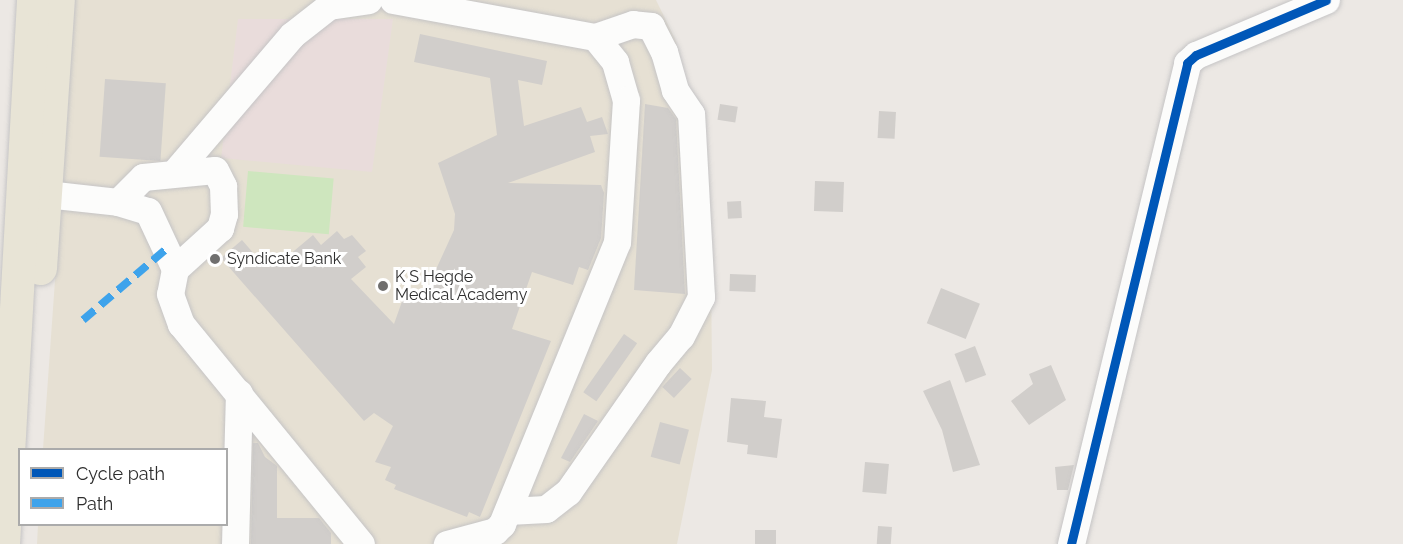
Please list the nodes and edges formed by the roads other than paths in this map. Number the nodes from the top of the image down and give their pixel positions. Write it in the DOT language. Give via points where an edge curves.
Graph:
graph roads {
  1 [pos="33,0"];
  2 [pos="52,0"];
  3 [pos="58,0"];
  4 [pos="369,0"];
  5 [pos="393,0"];
  6 [pos="1326,0"];
  7 [pos="595,37"];
  8 [pos="175,172"];
  9 [pos="46,194"];
  10 [pos="118,202"];
  11 [pos="175,268"];
  12 [pos="9,274"];
  13 [pos="26,319"];
  14 [pos="239,393"];
  15 [pos="26,448"];
  16 [pos="508,511"];
  17 [pos="21,526"];
  18 [pos="3,544"];
  19 [pos="20,544"];
  20 [pos="235,544"];
  21 [pos="361,544"];
  22 [pos="447,544"];
  23 [pos="1071,544"];
  1 -- 12 [label="main road"];
  2 -- 3 [label="street"];
  3 -- 9 [label="main road"];
  4 -- 8 [label="street" via="329,6 292,35"];
  5 -- 7 [label="street"];
  6 -- 23 [label="street" via="1196,55 1187,63"];
  7 -- 16 [label="street" via="615,62 626,100 617,242"];
  7 -- 16 [label="street" via="633,24 651,26 664,52 675,90 691,114 701,297 681,336 568,492 546,509"];
  8 -- 10 [label="street" via="143,177"];
  8 -- 11 [label="street" via="214,170 223,186 224,214 220,228"];
  9 -- 10 [label="street"];
  9 -- 13 [label="main road"];
  10 -- 11 [label="street" via="147,211"];
  11 -- 14 [label="street" via="170,294 181,324"];
  12 -- 13 [label="main road"];
  13 -- 15 [label="main road"];
  13 -- 18 [label="main road"];
  14 -- 20 [label="street"];
  14 -- 21 [label="street"];
  16 -- 22 [label="street" via="495,531"];
  17 -- 19 [label="main road"];
}
